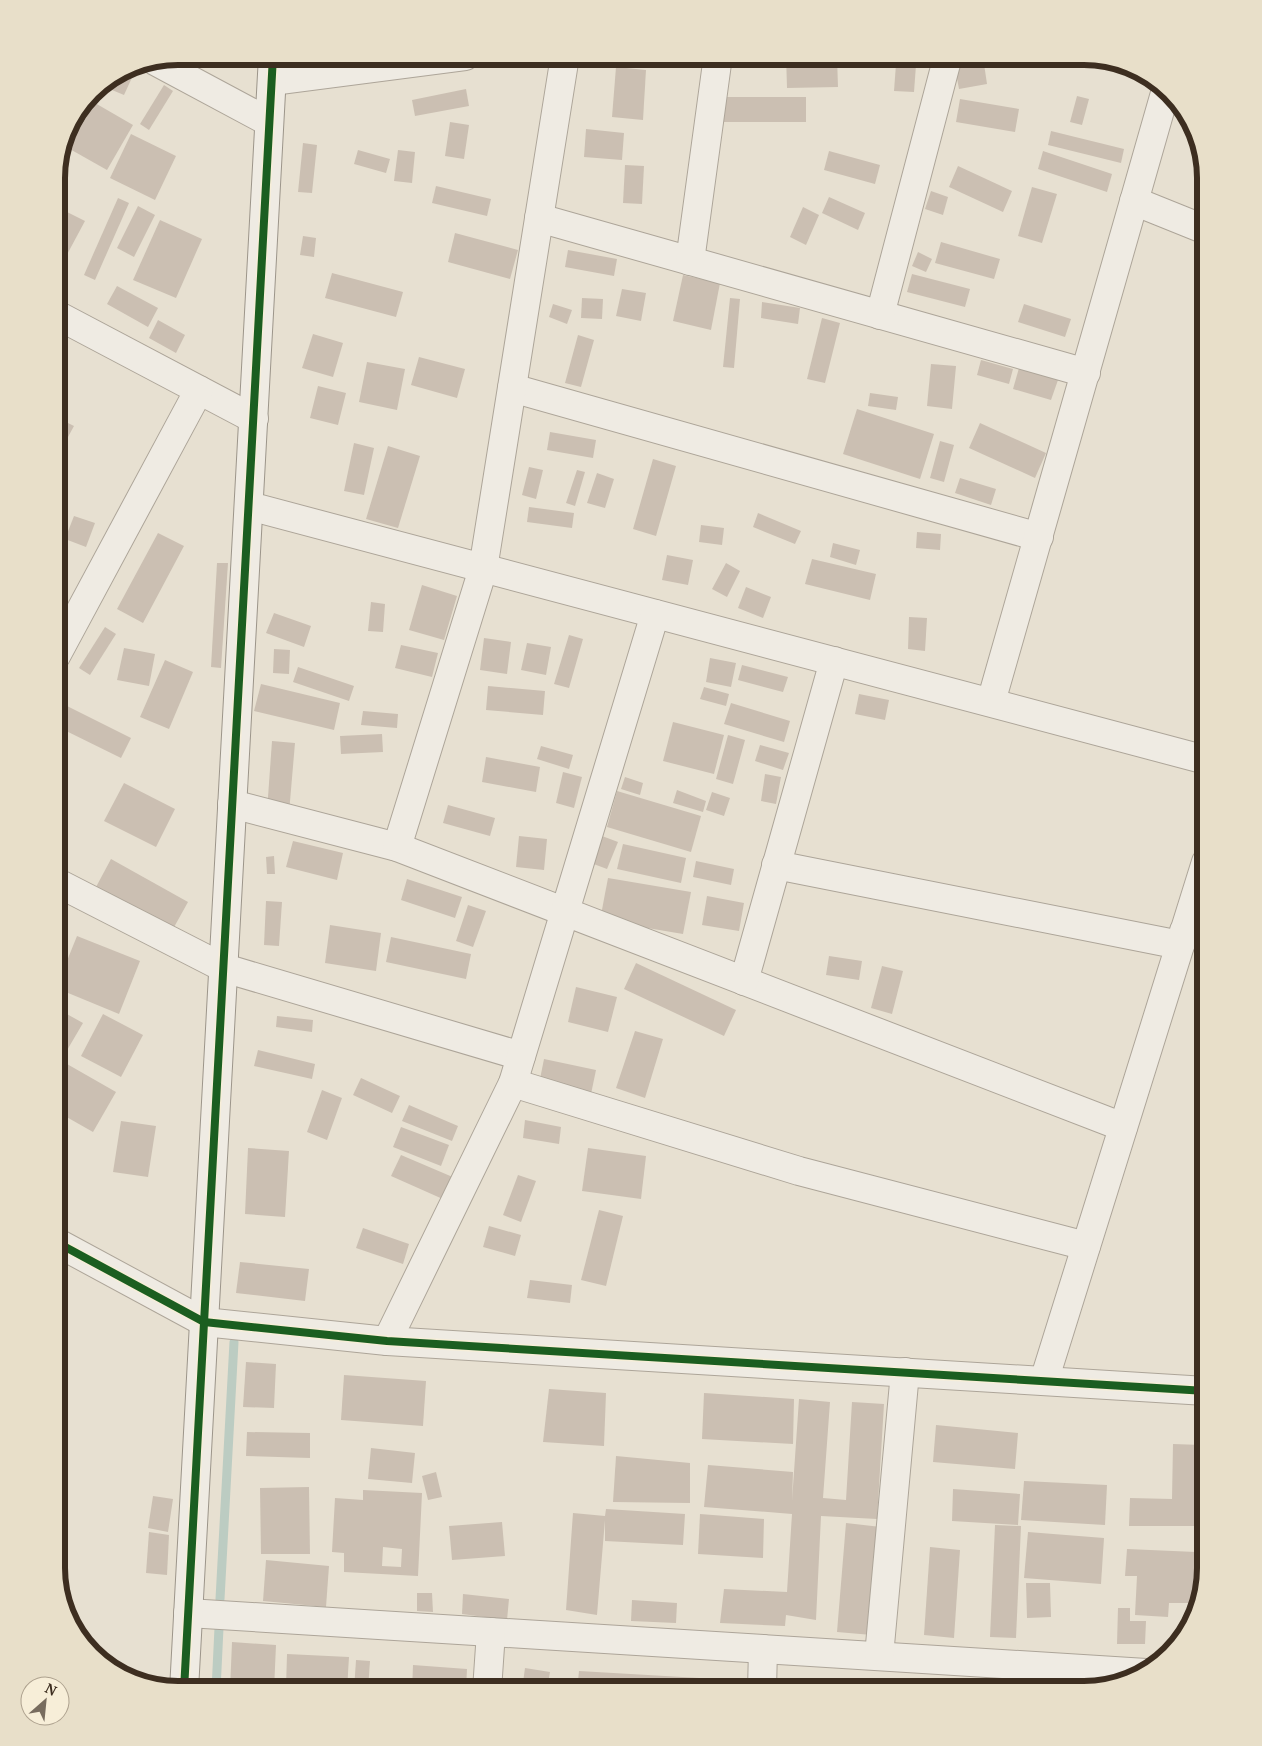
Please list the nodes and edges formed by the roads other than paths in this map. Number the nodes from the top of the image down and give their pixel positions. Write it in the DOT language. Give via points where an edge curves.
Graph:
graph roads {
  1 [pos="321,65"];
  2 [pos="564,65"];
  3 [pos="717,65"];
  4 [pos="946,65"];
  5 [pos="164,66"];
  6 [pos="273,68"];
  7 [pos="1164,99"];
  8 [pos="270,122"];
  9 [pos="1134,201"];
  10 [pos="539,218"];
  11 [pos="1197,226"];
  12 [pos="690,261"];
  13 [pos="880,315"];
  14 [pos="65,320"];
  15 [pos="1086,373"];
  16 [pos="512,388"];
  17 [pos="199,390"];
  18 [pos="254,419"];
  19 [pos="248,506"];
  20 [pos="1039,537"];
  21 [pos="483,569"];
  22 [pos="655,614"];
  23 [pos="65,639"];
  24 [pos="834,661"];
  25 [pos="991,702"];
  26 [pos="1197,758"];
  27 [pos="232,804"];
  28 [pos="397,847"];
  29 [pos="776,865"];
  30 [pos="65,887"];
  31 [pos="1197,905"];
  32 [pos="564,912"];
  33 [pos="1190,938"];
  34 [pos="224,968"];
  35 [pos="744,981"];
  36 [pos="521,1056"];
  37 [pos="513,1083"];
  38 [pos="1123,1127"];
  39 [pos="1086,1246"];
  40 [pos="65,1247"];
  41 [pos="204,1322"];
  42 [pos="387,1341"];
  43 [pos="905,1372"];
  44 [pos="1044,1381"];
  45 [pos="1197,1390"];
  46 [pos="188,1613"];
  47 [pos="491,1632"];
  48 [pos="763,1649"];
  49 [pos="879,1656"];
  50 [pos="1118,1675"];
  51 [pos="1068,1679"];
  52 [pos="184,1681"];
  53 [pos="488,1681"];
  54 [pos="762,1681"];
  1 -- 6 [label="street"];
  2 -- 10 [label="street"];
  3 -- 12 [label="street"];
  4 -- 13 [label="street"];
  5 -- 8 [label="street"];
  6 -- 8 [label="street"];
  7 -- 9 [label="street"];
  8 -- 18 [label="street"];
  9 -- 11 [label="street"];
  9 -- 15 [label="street"];
  10 -- 12 [label="street"];
  10 -- 16 [label="street"];
  12 -- 13 [label="street"];
  13 -- 15 [label="street"];
  14 -- 17 [label="street"];
  15 -- 20 [label="street"];
  16 -- 20 [label="street"];
  16 -- 21 [label="street"];
  17 -- 18 [label="street"];
  17 -- 23 [label="street"];
  18 -- 19 [label="street"];
  19 -- 21 [label="street"];
  19 -- 27 [label="street"];
  20 -- 25 [label="street"];
  21 -- 22 [label="street"];
  21 -- 28 [label="street"];
  22 -- 24 [label="street"];
  22 -- 32 [label="street"];
  24 -- 25 [label="street"];
  24 -- 29 [label="street"];
  25 -- 26 [label="street"];
  27 -- 28 [label="street"];
  27 -- 34 [label="street"];
  28 -- 32 [label="street"];
  29 -- 33 [label="street"];
  29 -- 35 [label="street"];
  30 -- 34 [label="street"];
  31 -- 33 [label="street"];
  32 -- 35 [label="street"];
  32 -- 36 [label="street"];
  33 -- 38 [label="street"];
  34 -- 36 [label="street"];
  34 -- 41 [label="street"];
  35 -- 38 [label="street"];
  36 -- 37 [label="street"];
  37 -- 39 [label="street" via="799,1171"];
  37 -- 42 [label="street"];
  38 -- 39 [label="street"];
  39 -- 44 [label="street"];
  40 -- 41 [label="street"];
  41 -- 42 [label="street"];
  41 -- 46 [label="street"];
  42 -- 43 [label="street"];
  43 -- 44 [label="street"];
  43 -- 49 [label="street"];
  44 -- 45 [label="street"];
  46 -- 47 [label="street"];
  46 -- 52 [label="street"];
  47 -- 48 [label="street"];
  47 -- 53 [label="street"];
  48 -- 49 [label="street"];
  48 -- 54 [label="street"];
  49 -- 51 [label="street"];
  50 -- 51 [label="street"];
}
